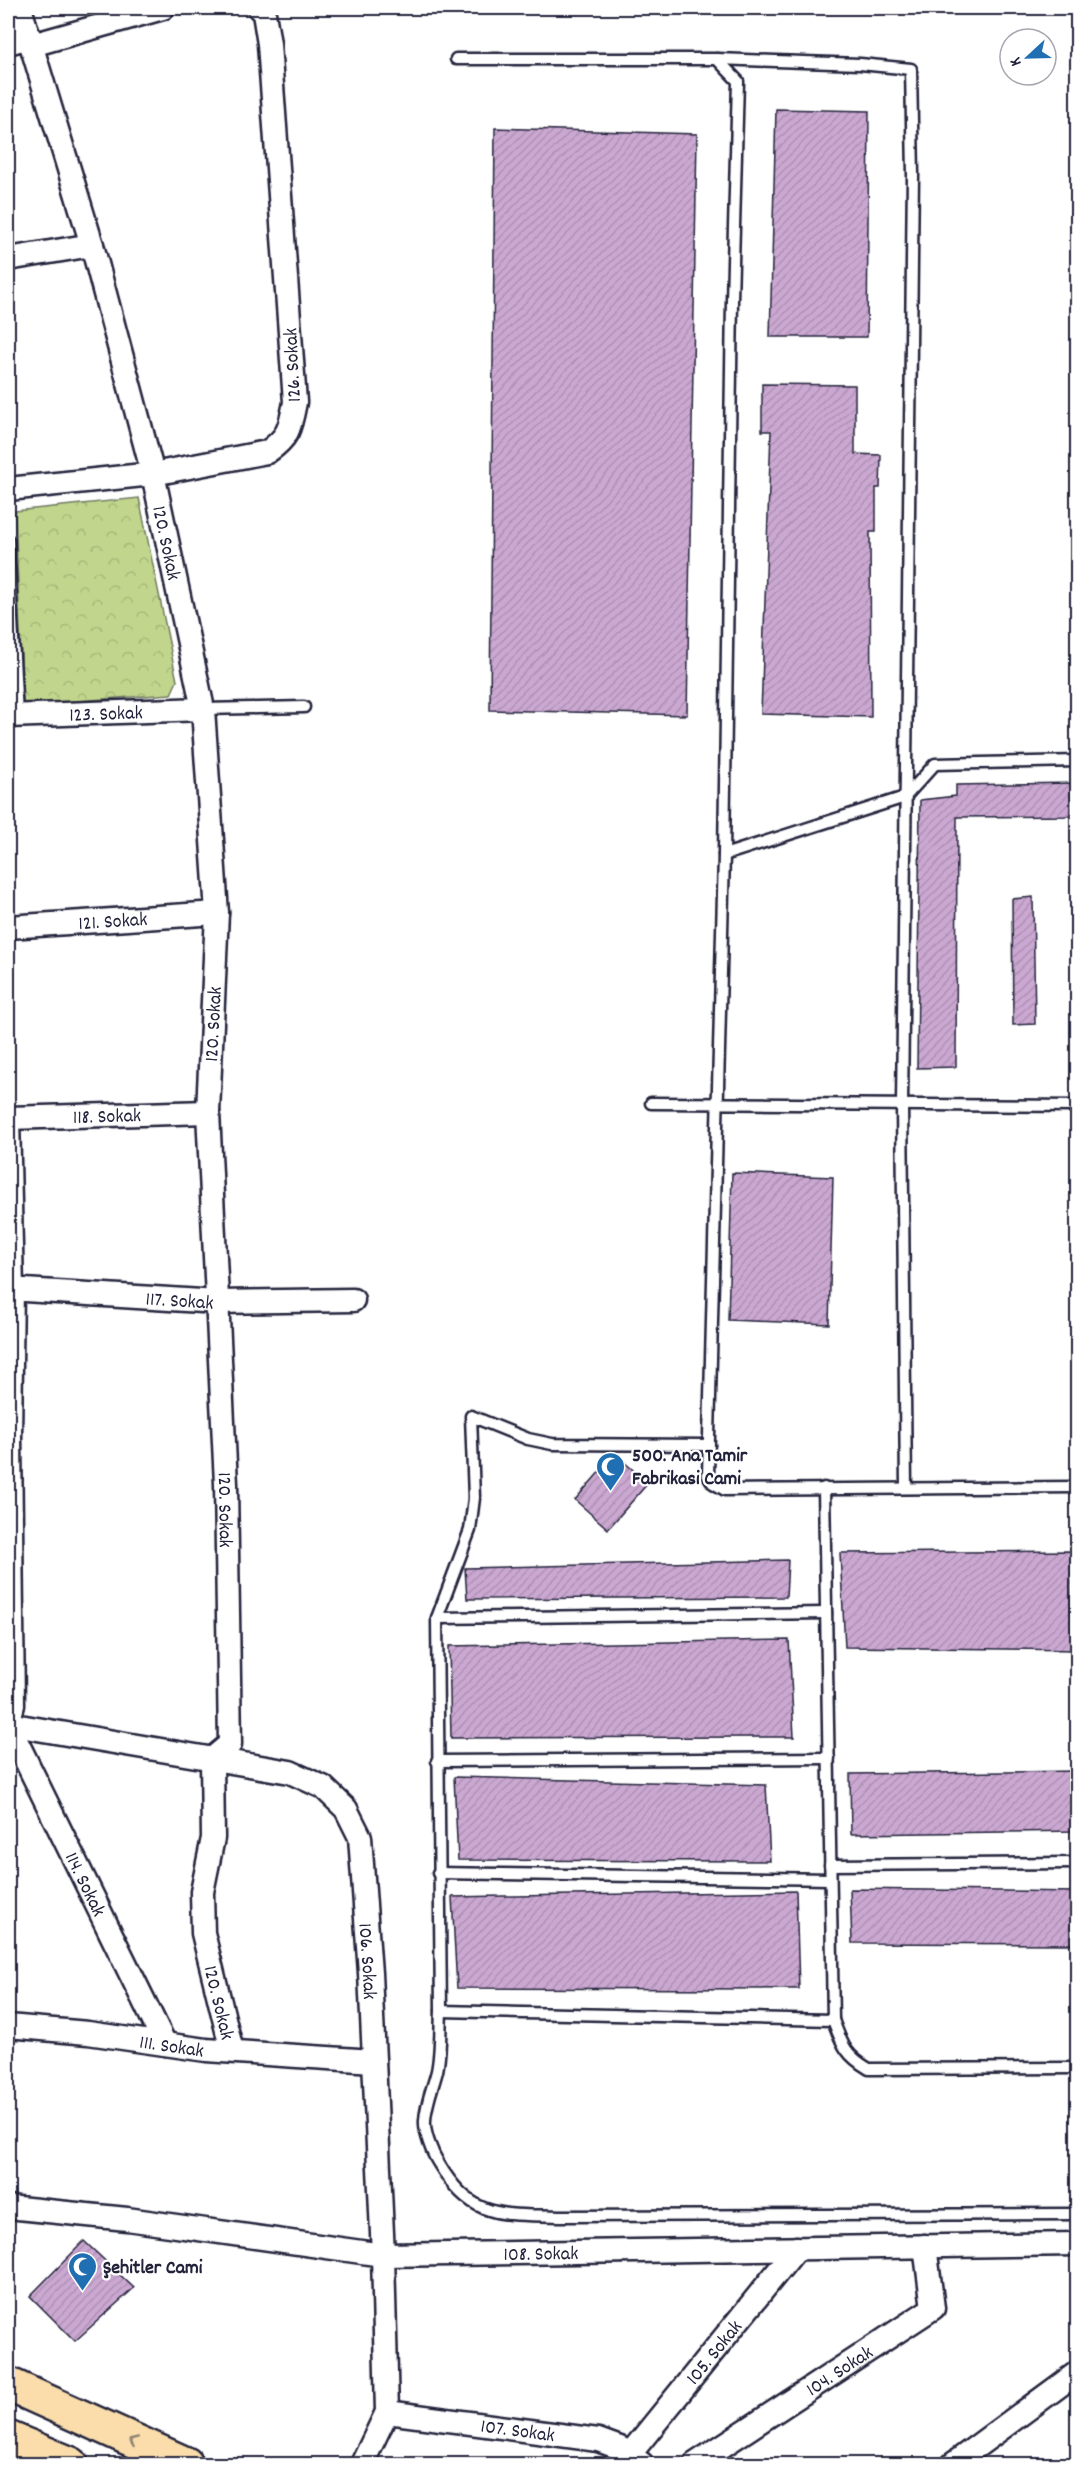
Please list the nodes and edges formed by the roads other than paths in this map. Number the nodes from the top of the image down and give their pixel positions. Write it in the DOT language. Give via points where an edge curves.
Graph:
graph roads {
  1 [pos="20,8"];
  2 [pos="163,8"];
  3 [pos="259,8"];
  4 [pos="31,41"];
  5 [pos="8,43"];
  6 [pos="456,59"];
  7 [pos="717,59"];
  8 [pos="92,245"];
  9 [pos="8,259"];
  10 [pos="153,474"];
  11 [pos="8,489"];
  12 [pos="8,540"];
  13 [pos="304,707"];
  14 [pos="203,709"];
  15 [pos="12,716"];
  16 [pos="1077,761"];
  17 [pos="905,797"];
  18 [pos="723,855"];
  19 [pos="217,914"];
  20 [pos="8,927"];
  21 [pos="651,1103"];
  22 [pos="718,1103"];
  23 [pos="902,1105"];
  24 [pos="1077,1106"];
  25 [pos="208,1112"];
  26 [pos="8,1118"];
  27 [pos="10,1289"];
  28 [pos="353,1300"];
  29 [pos="218,1302"];
  30 [pos="9,1437"];
  31 [pos="709,1445"];
  32 [pos="1077,1487"];
  33 [pos="824,1488"];
  34 [pos="906,1488"];
  35 [pos="826,1613"];
  36 [pos="438,1618"];
  37 [pos="8,1724"];
  38 [pos="828,1758"];
  39 [pos="212,1759"];
  40 [pos="437,1761"];
  41 [pos="1077,1863"];
  42 [pos="830,1865"];
  43 [pos="438,1873"];
  44 [pos="830,1879"];
  45 [pos="441,2011"];
  46 [pos="833,2020"];
  47 [pos="8,2026"];
  48 [pos="165,2044"];
  49 [pos="232,2051"];
  50 [pos="374,2061"];
  51 [pos="1077,2068"];
  52 [pos="8,2207"];
  53 [pos="1077,2214"];
  54 [pos="1077,2244"];
  55 [pos="925,2246"];
  56 [pos="796,2248"];
  57 [pos="383,2255"];
  58 [pos="1077,2372"];
  59 [pos="8,2384"];
  60 [pos="387,2412"];
  61 [pos="8,2438"];
  62 [pos="636,2459"];
  63 [pos="71,2464"];
  64 [pos="186,2464"];
  65 [pos="362,2464"];
  66 [pos="694,2464"];
  67 [pos="953,2464"];
  1 -- 4 [label="street, 120. Sokak"];
  2 -- 4 [label="street"];
  3 -- 10 [label="street, 126. Sokak" via="264,13 271,68 295,402 291,426 283,442 267,452"];
  4 -- 5 [label="street"];
  4 -- 8 [label="street, 120. Sokak"];
  6 -- 7 [label="lane"];
  7 -- 17 [label="lane" via="911,69 913,211"];
  7 -- 18 [label="lane" via="738,81"];
  8 -- 9 [label="street"];
  8 -- 10 [label="street, 120. Sokak"];
  10 -- 11 [label="street, 126. Sokak"];
  10 -- 14 [label="street, 120. Sokak"];
  12 -- 15 [label="lane"];
  13 -- 14 [label="lane"];
  14 -- 15 [label="street, 123. Sokak"];
  14 -- 19 [label="street, 120. Sokak"];
  16 -- 17 [label="lane" via="935,764"];
  17 -- 18 [label="lane"];
  17 -- 23 [label="lane"];
  18 -- 22 [label="lane"];
  19 -- 20 [label="street, 121. Sokak"];
  19 -- 25 [label="street, 120. Sokak"];
  21 -- 22 [label="lane"];
  22 -- 23 [label="lane"];
  22 -- 31 [label="lane"];
  23 -- 24 [label="lane"];
  23 -- 34 [label="lane"];
  25 -- 26 [label="street, 118. Sokak"];
  25 -- 29 [label="street, 120. Sokak"];
  26 -- 27 [label="street"];
  27 -- 29 [label="street, 117. Sokak"];
  27 -- 30 [label="street"];
  28 -- 29 [label="street, 117. Sokak"];
  29 -- 39 [label="street, 120. Sokak" via="226,1484 230,1744"];
  30 -- 37 [label="street" via="14,1706"];
  31 -- 33 [label="lane" via="708,1475 712,1483 724,1490"];
  31 -- 36 [label="lane" via="552,1444 528,1439 471,1416 474,1498 470,1530"];
  32 -- 34 [label="lane"];
  33 -- 34 [label="lane"];
  33 -- 35 [label="lane"];
  35 -- 36 [label="lane"];
  35 -- 38 [label="lane"];
  36 -- 40 [label="lane"];
  37 -- 39 [label="street, 106. Sokak"];
  37 -- 48 [label="street, 114. Sokak"];
  38 -- 40 [label="lane"];
  38 -- 42 [label="lane"];
  39 -- 49 [label="street, 120. Sokak" via="213,1838 202,1892 203,1934"];
  39 -- 50 [label="street, 106. Sokak" via="290,1773 323,1787 346,1809 360,1837"];
  40 -- 43 [label="lane"];
  41 -- 42 [label="lane"];
  42 -- 44 [label="lane"];
  43 -- 44 [label="lane"];
  43 -- 45 [label="lane"];
  44 -- 46 [label="lane"];
  45 -- 46 [label="lane"];
  45 -- 53 [label="lane" via="438,2069 424,2123 434,2156 451,2184 472,2204 500,2214"];
  46 -- 51 [label="lane" via="844,2050 869,2069"];
  47 -- 48 [label="street, 111. Sokak"];
  48 -- 49 [label="street, 111. Sokak"];
  49 -- 50 [label="street, 111. Sokak"];
  50 -- 57 [label="street, 106. Sokak"];
  52 -- 57 [label="street, 108. Sokak" via="127,2218"];
  54 -- 55 [label="street, 108. Sokak"];
  55 -- 56 [label="street, 108. Sokak"];
  55 -- 66 [label="street, 104. Sokak" via="933,2308"];
  56 -- 57 [label="street, 108. Sokak"];
  56 -- 62 [label="street, 105. Sokak"];
  57 -- 60 [label="street, 106. Sokak"];
  58 -- 67 [label="street"];
  64 -- 59 [label="main road, one-way"];
  60 -- 62 [label="street, 107. Sokak" via="598,2440"];
  60 -- 65 [label="street, 106. Sokak"];
  61 -- 63 [label="main road"];
}
